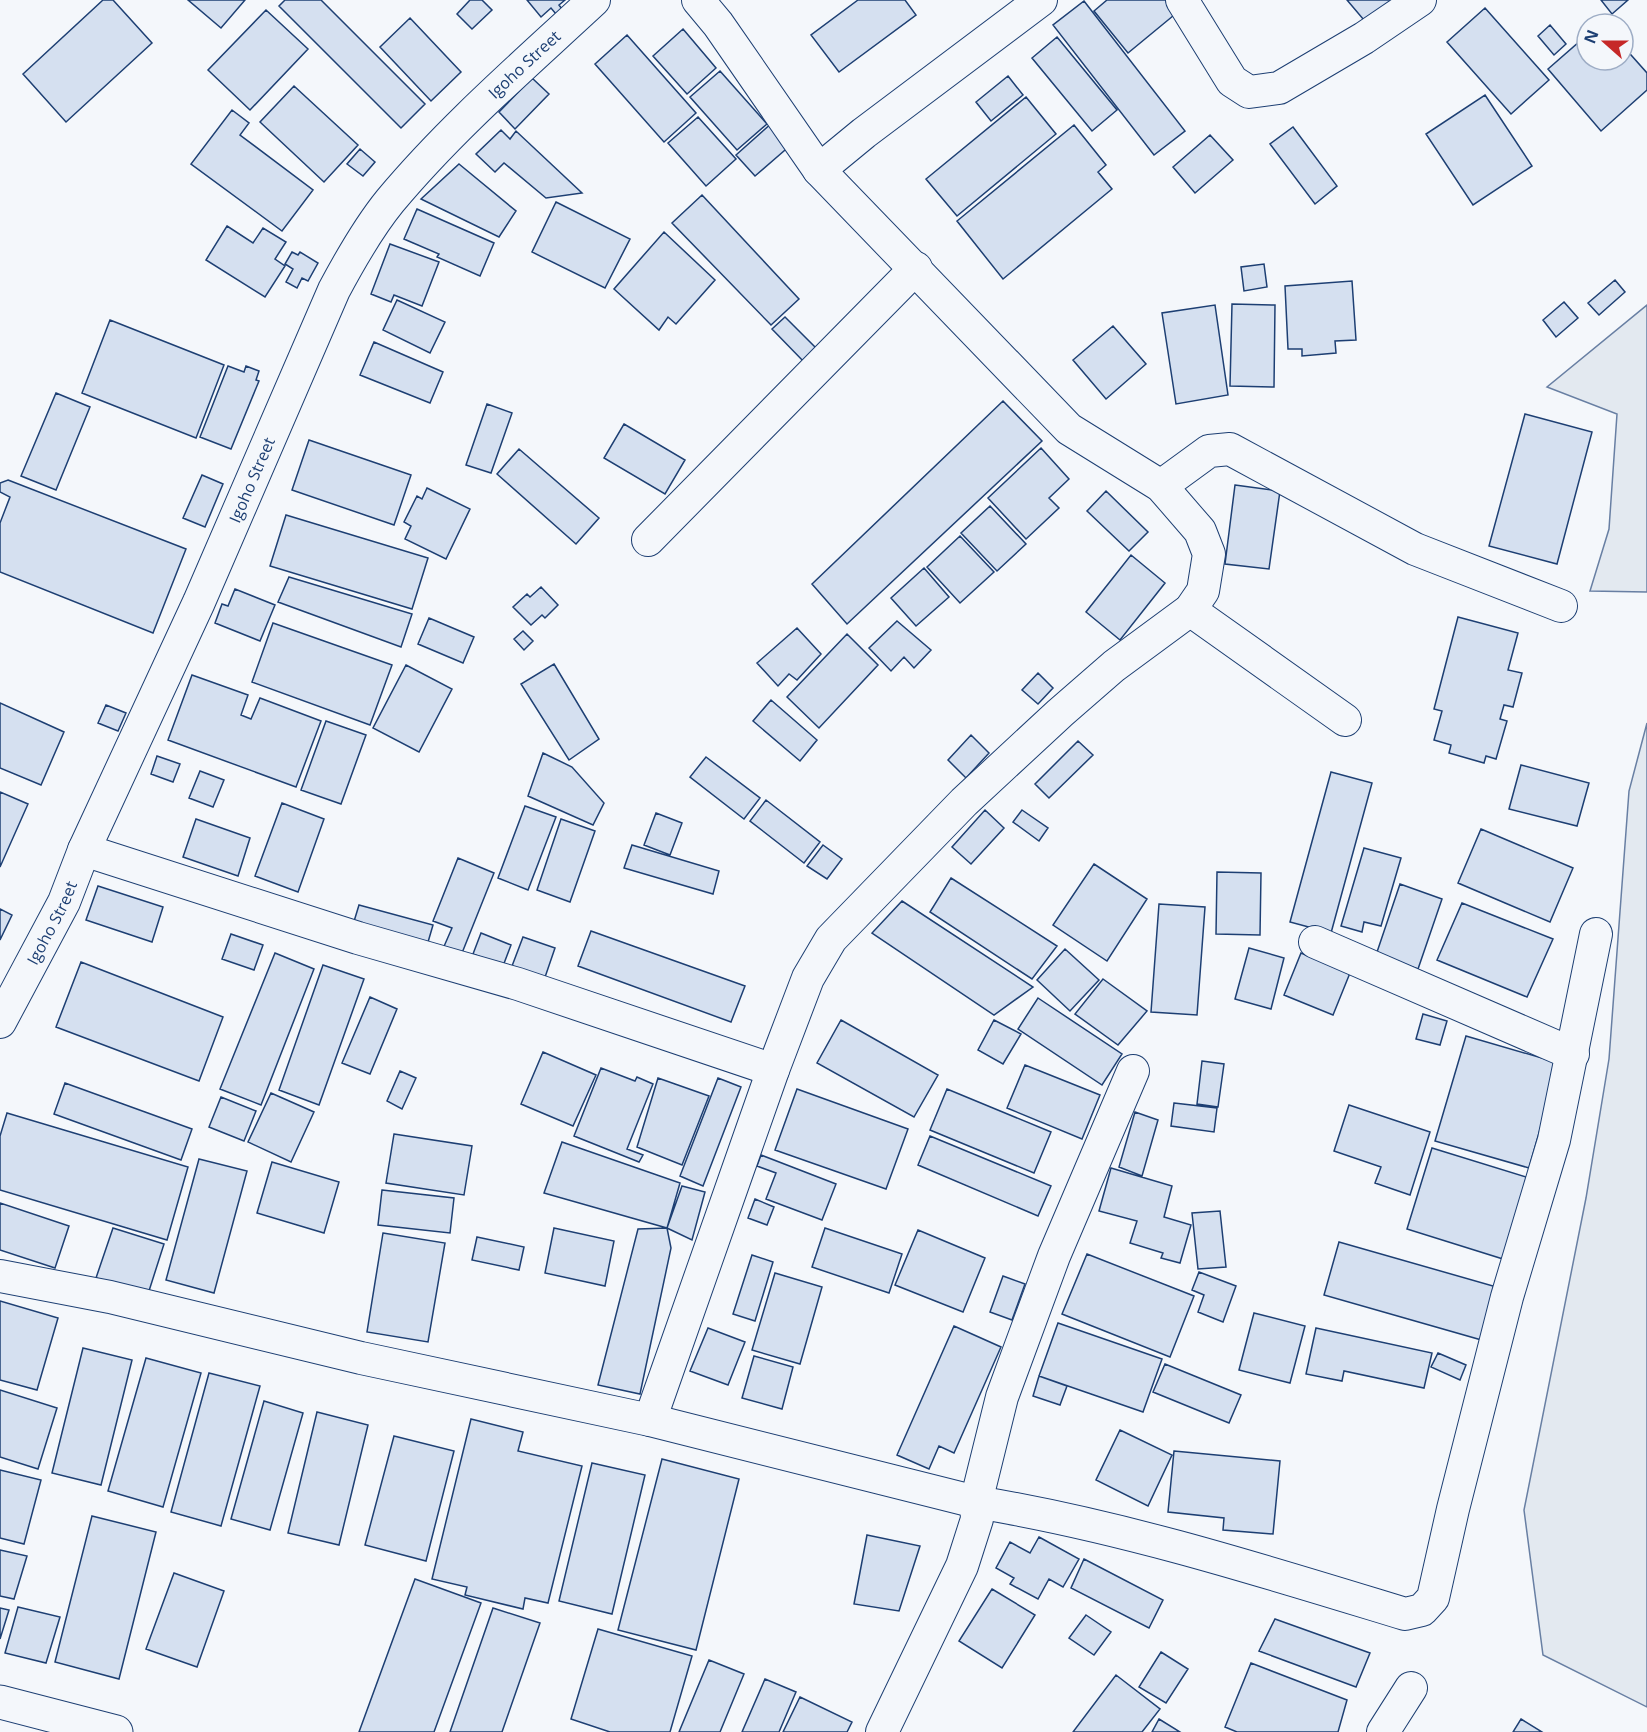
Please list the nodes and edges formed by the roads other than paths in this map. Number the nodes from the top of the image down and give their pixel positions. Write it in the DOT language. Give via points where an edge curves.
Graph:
graph roads {
  1 [pos="594,0"];
  2 [pos="698,0"];
  3 [pos="1041,0"];
  4 [pos="1182,0"];
  5 [pos="1420,0"];
  6 [pos="819,170"];
  7 [pos="916,268"];
  8 [pos="1161,486"];
  9 [pos="648,540"];
  10 [pos="1561,606"];
  11 [pos="1190,610"];
  12 [pos="1345,720"];
  13 [pos="84,850"];
  14 [pos="1596,934"];
  15 [pos="1315,942"];
  16 [pos="0,1022"];
  17 [pos="1574,1054"];
  18 [pos="773,1070"];
  19 [pos="1133,1071"];
  20 [pos="0,1276"];
  21 [pos="650,1420"];
  22 [pos="976,1502"];
  23 [pos="1411,1688"];
  24 [pos="0,1702"];
  25 [pos="116,1732"];
  26 [pos="882,1732"];
  27 [pos="1383,1732"];
  1 -- 13 [label="street, Igoho Street" via="432,154 388,203 360,243 334,290 199,602"];
  2 -- 6 [label="street"];
  3 -- 6 [label="street"];
  4 -- 5 [label="street" via="1232,81 1250,92 1280,88"];
  6 -- 7 [label="street"];
  7 -- 8 [label="street" via="1069,429"];
  7 -- 9 [label="street"];
  8 -- 10 [label="street" via="1209,451 1230,449 1415,549"];
  8 -- 11 [label="street" via="1200,531 1209,554 1203,591"];
  11 -- 12 [label="street"];
  11 -- 18 [label="street" via="1114,666 1034,737 964,802 831,939 808,978"];
  13 -- 16 [label="street, Igoho Street" via="64,902"];
  13 -- 18 [label="street" via="358,938 518,984"];
  14 -- 17 [label="street"];
  15 -- 17 [label="street"];
  17 -- 22 [label="street" via="1554,1140 1507,1297 1433,1598 1422,1610 1405,1614 1218,1558 1026,1510"];
  18 -- 21 [label="street"];
  19 -- 22 [label="street" via="1054,1256 1002,1397"];
  20 -- 21 [label="street" via="110,1297 361,1358"];
  21 -- 22 [label="street"];
  22 -- 26 [label="street" via="977,1519 962,1566"];
  23 -- 27 [label="street"];
  24 -- 25 [label="street"];
}
